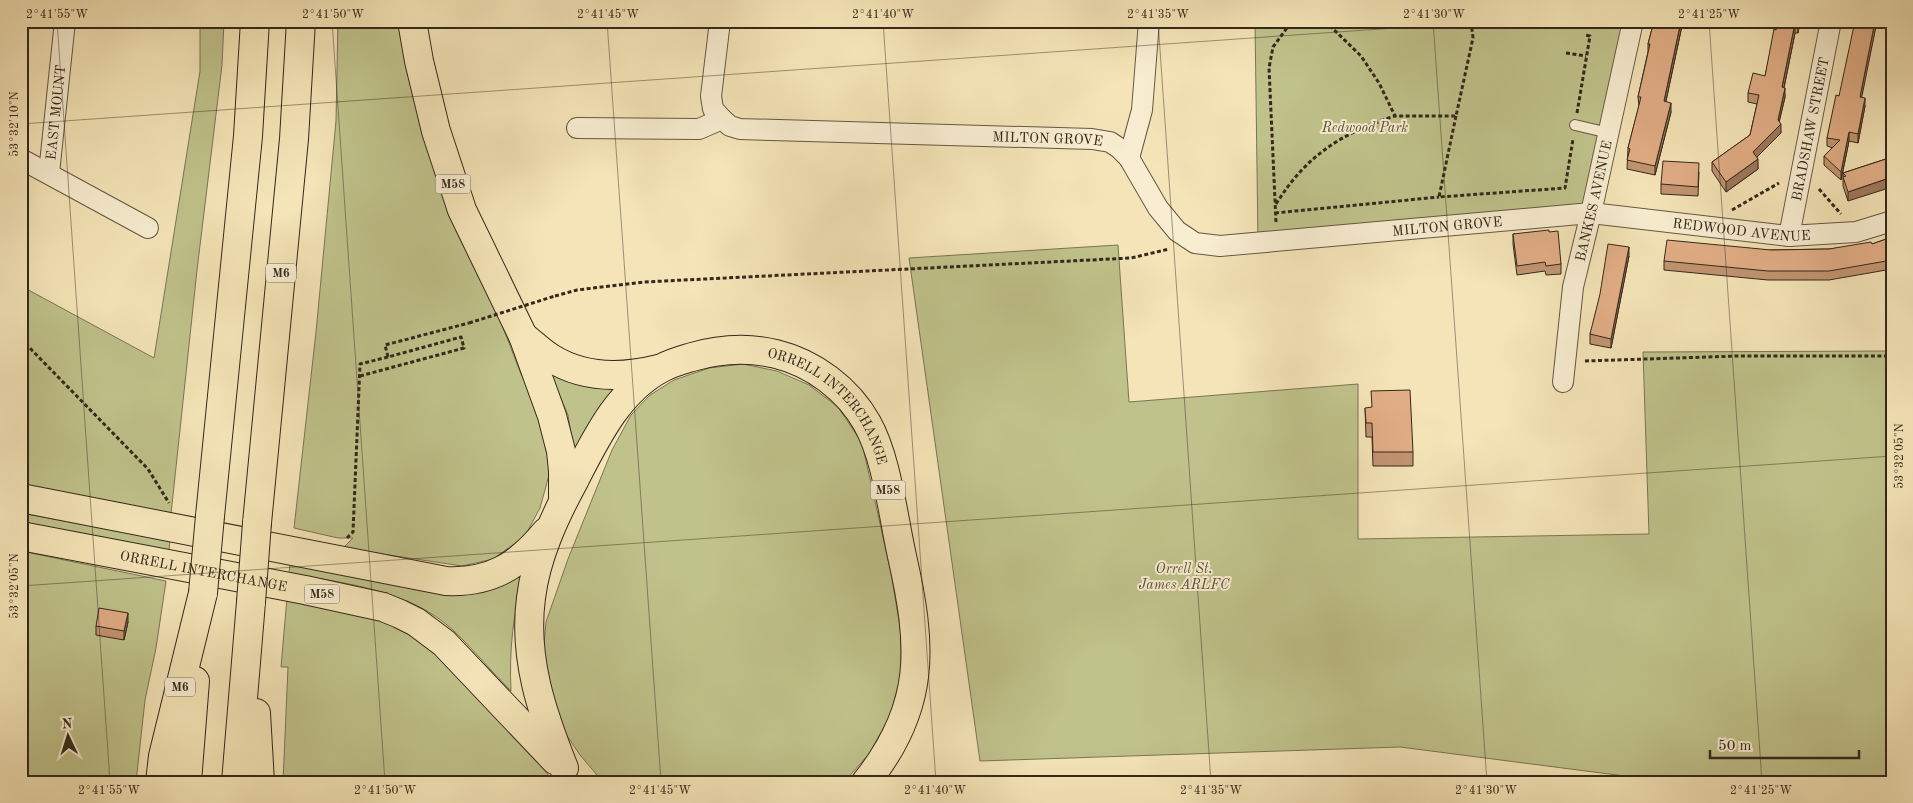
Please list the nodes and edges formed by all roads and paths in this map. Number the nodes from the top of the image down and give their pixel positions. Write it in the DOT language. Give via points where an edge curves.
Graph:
graph roads {
  1 [pos="66,21"];
  2 [pos="255,21"];
  3 [pos="301,21"];
  4 [pos="412,21"];
  5 [pos="720,21"];
  6 [pos="1149,21"];
  7 [pos="1295,21"];
  8 [pos="1326,21"];
  9 [pos="1471,21"];
  10 [pos="1633,21"];
  11 [pos="1831,21"];
  12 [pos="1586,35"];
  13 [pos="1566,53"];
  14 [pos="1586,56"];
  15 [pos="1394,116"];
  16 [pos="1456,116"];
  17 [pos="722,119"];
  18 [pos="1575,125"];
  19 [pos="578,128"];
  20 [pos="1609,134"];
  21 [pos="21,158"];
  22 [pos="1129,158"];
  23 [pos="1802,170"];
  24 [pos="49,173"];
  25 [pos="1439,197"];
  26 [pos="1275,205"];
  27 [pos="1591,212"];
  28 [pos="1275,213"];
  29 [pos="1892,221"];
  30 [pos="1704,226"];
  31 [pos="148,228"];
  32 [pos="1856,232"];
  33 [pos="1789,236"];
  34 [pos="1276,241"];
  35 [pos="1195,243"];
  36 [pos="523,336"];
  37 [pos="388,356"];
  38 [pos="1892,356"];
  39 [pos="1565,362"];
  40 [pos="360,364"];
  41 [pos="661,368"];
  42 [pos="360,376"];
  43 [pos="1563,382"];
  44 [pos="21,498"];
  45 [pos="558,513"];
  46 [pos="21,536"];
  47 [pos="203,593"];
  48 [pos="251,602"];
  49 [pos="569,775"];
  50 [pos="160,782"];
  51 [pos="187,782"];
  52 [pos="236,782"];
  53 [pos="260,782"];
  54 [pos="866,782"];
  1 -- 24 [label="street, EAST MOUNT"];
  2 -- 47 [label="highway, M6, bridge" via="248,136"];
  3 -- 48 [label="highway, M6, bridge" via="294,138"];
  4 -- 36 [label="highway, M58" via="436,131 462,210"];
  5 -- 17 [label="street" via="711,96 713,109"];
  6 -- 22 [label="street" via="1142,110"];
  7 -- 26 [label="path" via="1273,47 1269,68"];
  8 -- 15 [label="path" via="1361,56 1379,83"];
  9 -- 16 [label="path" via="1473,38"];
  10 -- 20 [label="street, BANKES AVENUE"];
  11 -- 23 [label="street, BRADSHAW STREET"];
  12 -- 14 [label="path" via="1590,36"];
  13 -- 14 [label="path"];
  14 -- 18 [label="path"];
  15 -- 16 [label="path"];
  15 -- 26 [label="path" via="1344,136 1320,152 1303,166"];
  16 -- 25 [label="path"];
  17 -- 19 [label="street" via="699,129"];
  17 -- 22 [label="street, MILTON GROVE" via="740,129 1092,139 1110,142"];
  18 -- 20 [label="lane"];
  18 -- 25 [label="path" via="1565,188"];
  20 -- 27 [label="street, BANKES AVENUE"];
  21 -- 24 [label="street"];
  22 -- 35 [label="street, MILTON GROVE" via="1158,208 1177,231"];
  23 -- 30 [label="path"];
  23 -- 32 [label="path"];
  23 -- 33 [label="street, BRADSHAW STREET"];
  24 -- 31 [label="street"];
  25 -- 28 [label="path"];
  26 -- 28 [label="path"];
  27 -- 30 [label="street, REDWOOD AVENUE"];
  27 -- 34 [label="street, MILTON GROVE"];
  27 -- 39 [label="street, BANKES AVENUE" via="1573,287"];
  28 -- 34 [label="path"];
  29 -- 32 [label="street, REDWOOD AVENUE"];
  30 -- 33 [label="street, REDWOOD AVENUE"];
  32 -- 33 [label="street, REDWOOD AVENUE"];
  34 -- 35 [label="street, MILTON GROVE" via="1220,246"];
  35 -- 37 [label="path, bridge" via="1131,258 644,282 576,290 385,346"];
  36 -- 41 [label="highway, M58" via="550,358 587,373 634,374"];
  36 -- 45 [label="highway, M58" via="557,433 563,471"];
  37 -- 40 [label="path"];
  37 -- 42 [label="path" via="461,337 464,348"];
  38 -- 39 [label="path" via="1738,356"];
  39 -- 43 [label="street, BANKES AVENUE"];
  41 -- 45 [label="highway, ORRELL INTERCHANGE / M58" via="636,387 609,418"];
  41 -- 54 [label="highway, ORRELL INTERCHANGE / M58" via="721,350 758,351 783,356 835,384 867,422 880,454 904,563 917,649 904,719 884,757"];
  44 -- 45 [label="highway, ORRELL INTERCHANGE / M58" via="446,581 484,577 511,566 532,550"];
  45 -- 49 [label="highway, ORRELL INTERCHANGE / M58" via="532,587 529,645 543,714"];
  46 -- 49 [label="highway, ORRELL INTERCHANGE / M58" via="305,590 400,614 444,643"];
  47 -- 50 [label="highway, M6" via="163,756"];
  47 -- 51 [label="highway, M6"];
  48 -- 52 [label="highway, M6"];
  48 -- 53 [label="highway, M6"];
}
